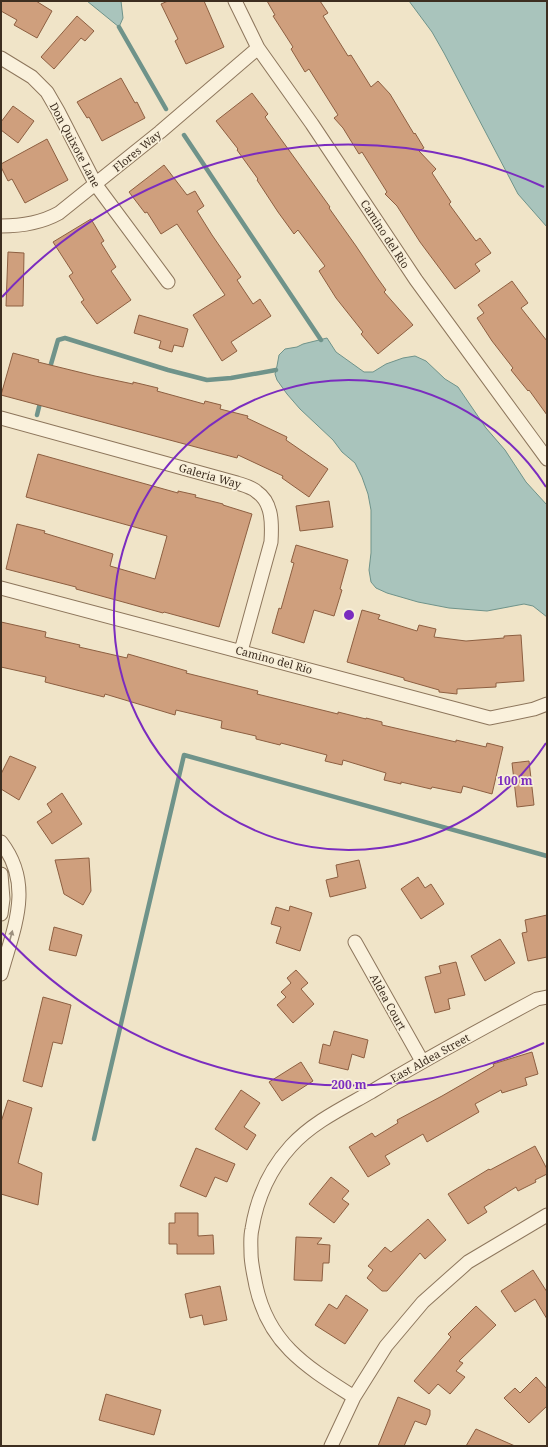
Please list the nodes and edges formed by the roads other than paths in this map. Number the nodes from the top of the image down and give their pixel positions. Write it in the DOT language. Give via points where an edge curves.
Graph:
graph roads {
  1 [pos="235,1"];
  2 [pos="258,48"];
  3 [pos="1,58"];
  4 [pos="96,185"];
  5 [pos="1,226"];
  6 [pos="168,282"];
  7 [pos="1,418"];
  8 [pos="547,459"];
  9 [pos="1,588"];
  10 [pos="241,651"];
  11 [pos="547,704"];
  12 [pos="1,842"];
  13 [pos="1,874"];
  14 [pos="1,914"];
  15 [pos="354,942"];
  16 [pos="1,974"];
  17 [pos="547,997"];
  18 [pos="422,1061"];
  19 [pos="547,1215"];
  20 [pos="354,1397"];
  21 [pos="331,1446"];
  1 -- 2 [label="street, Camino del Rio"];
  2 -- 4 [label="street, Flores Way"];
  2 -- 8 [label="street, Camino del Rio" via="416,280"];
  3 -- 4 [label="street, Don Quixote Lane" via="32,77 47,92"];
  4 -- 5 [label="street, Flores Way" via="48,219 26,225"];
  4 -- 6 [label="street, Don Quixote Lane"];
  7 -- 10 [label="street, Galeria Way" via="237,483 257,491 267,504 272,521 271,542"];
  9 -- 10 [label="street, Camino del Rio"];
  10 -- 11 [label="street, Camino del Rio" via="490,718"];
  16 -- 12 [label="street, one-way" via="16,920 20,893 12,858"];
  13 -- 14 [label="street"];
  15 -- 18 [label="street, Aldea Court"];
  17 -- 18 [label="street, East Aldea Street" via="537,999"];
  18 -- 20 [label="street, East Aldea Street" via="316,1124 292,1145 273,1169 260,1196 251,1230 251,1264 259,1300 270,1326 288,1350"];
  19 -- 20 [label="street" via="468,1262 423,1302 386,1346"];
  20 -- 21 [label="street"];
}
